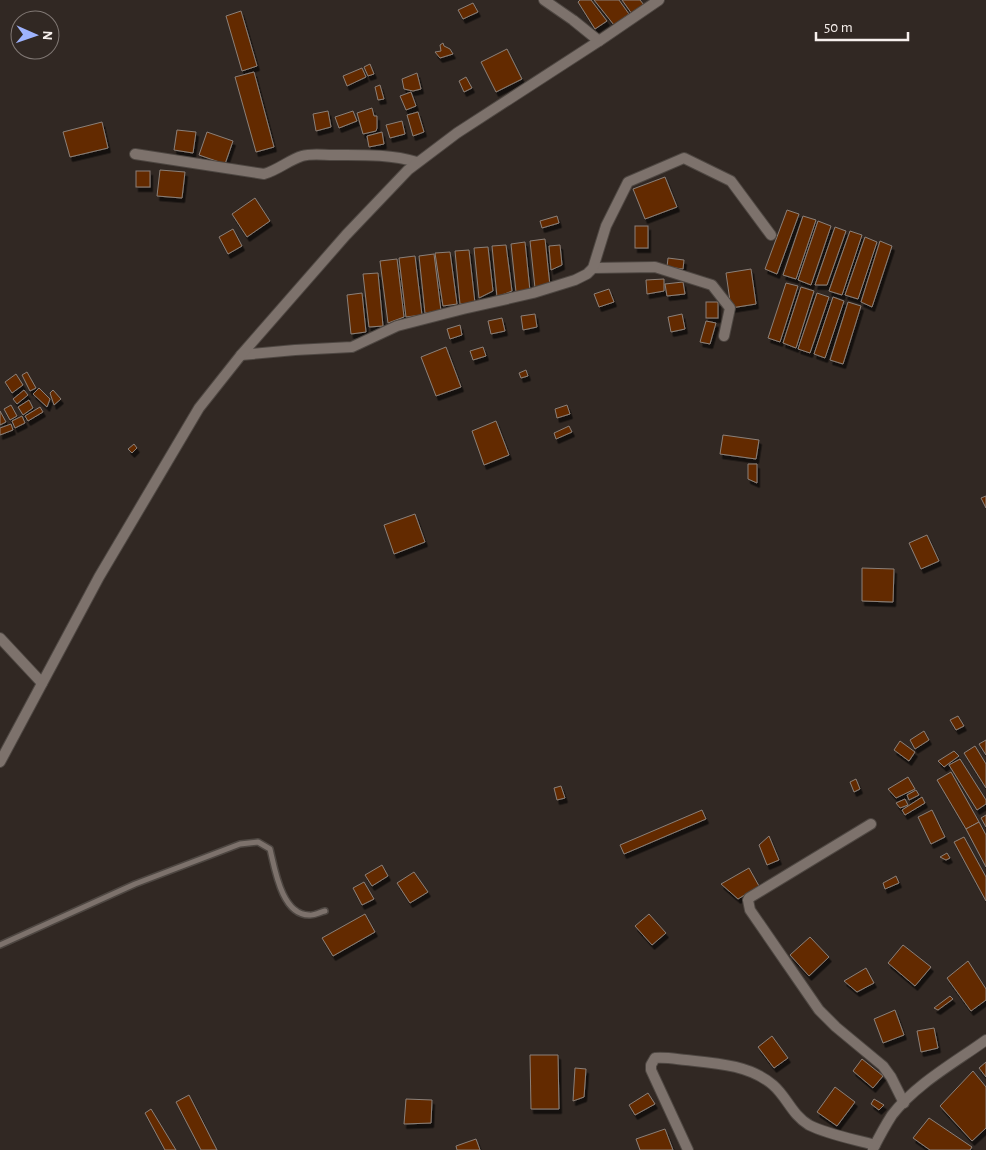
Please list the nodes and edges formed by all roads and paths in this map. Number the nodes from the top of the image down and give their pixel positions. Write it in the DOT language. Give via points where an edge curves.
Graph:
graph roads {
  1 [pos="544,0"];
  2 [pos="659,0"];
  3 [pos="599,41"];
  4 [pos="135,154"];
  5 [pos="417,162"];
  6 [pos="772,235"];
  7 [pos="593,268"];
  8 [pos="724,336"];
  9 [pos="241,355"];
  10 [pos="0,638"];
  11 [pos="42,683"];
  12 [pos="0,762"];
  13 [pos="871,824"];
  14 [pos="325,911"];
  15 [pos="0,945"];
  16 [pos="986,1040"];
  17 [pos="904,1103"];
  18 [pos="874,1147"];
  19 [pos="688,1150"];
  1 -- 3 [label="street"];
  2 -- 3 [label="street"];
  3 -- 5 [label="street"];
  4 -- 5 [label="street" via="264,174 297,158 314,154 387,156"];
  5 -- 9 [label="street" via="346,235"];
  6 -- 7 [label="street" via="731,181 684,158 628,182 606,226"];
  7 -- 8 [label="street" via="655,267 712,284 730,308"];
  7 -- 9 [label="street" via="575,280 534,293 397,326 352,347"];
  9 -- 11 [label="street" via="199,408 99,576"];
  10 -- 11 [label="street"];
  11 -- 12 [label="street"];
  13 -- 17 [label="street" via="749,898 748,904 819,1010 883,1066"];
  14 -- 15 [label="lane" via="310,916 297,913 287,903 270,849 258,842 240,844 135,884"];
  16 -- 17 [label="street"];
  17 -- 18 [label="street" via="884,1127"];
  18 -- 19 [label="street" via="809,1124 797,1116 775,1086 742,1068 655,1058 651,1070"];
}
